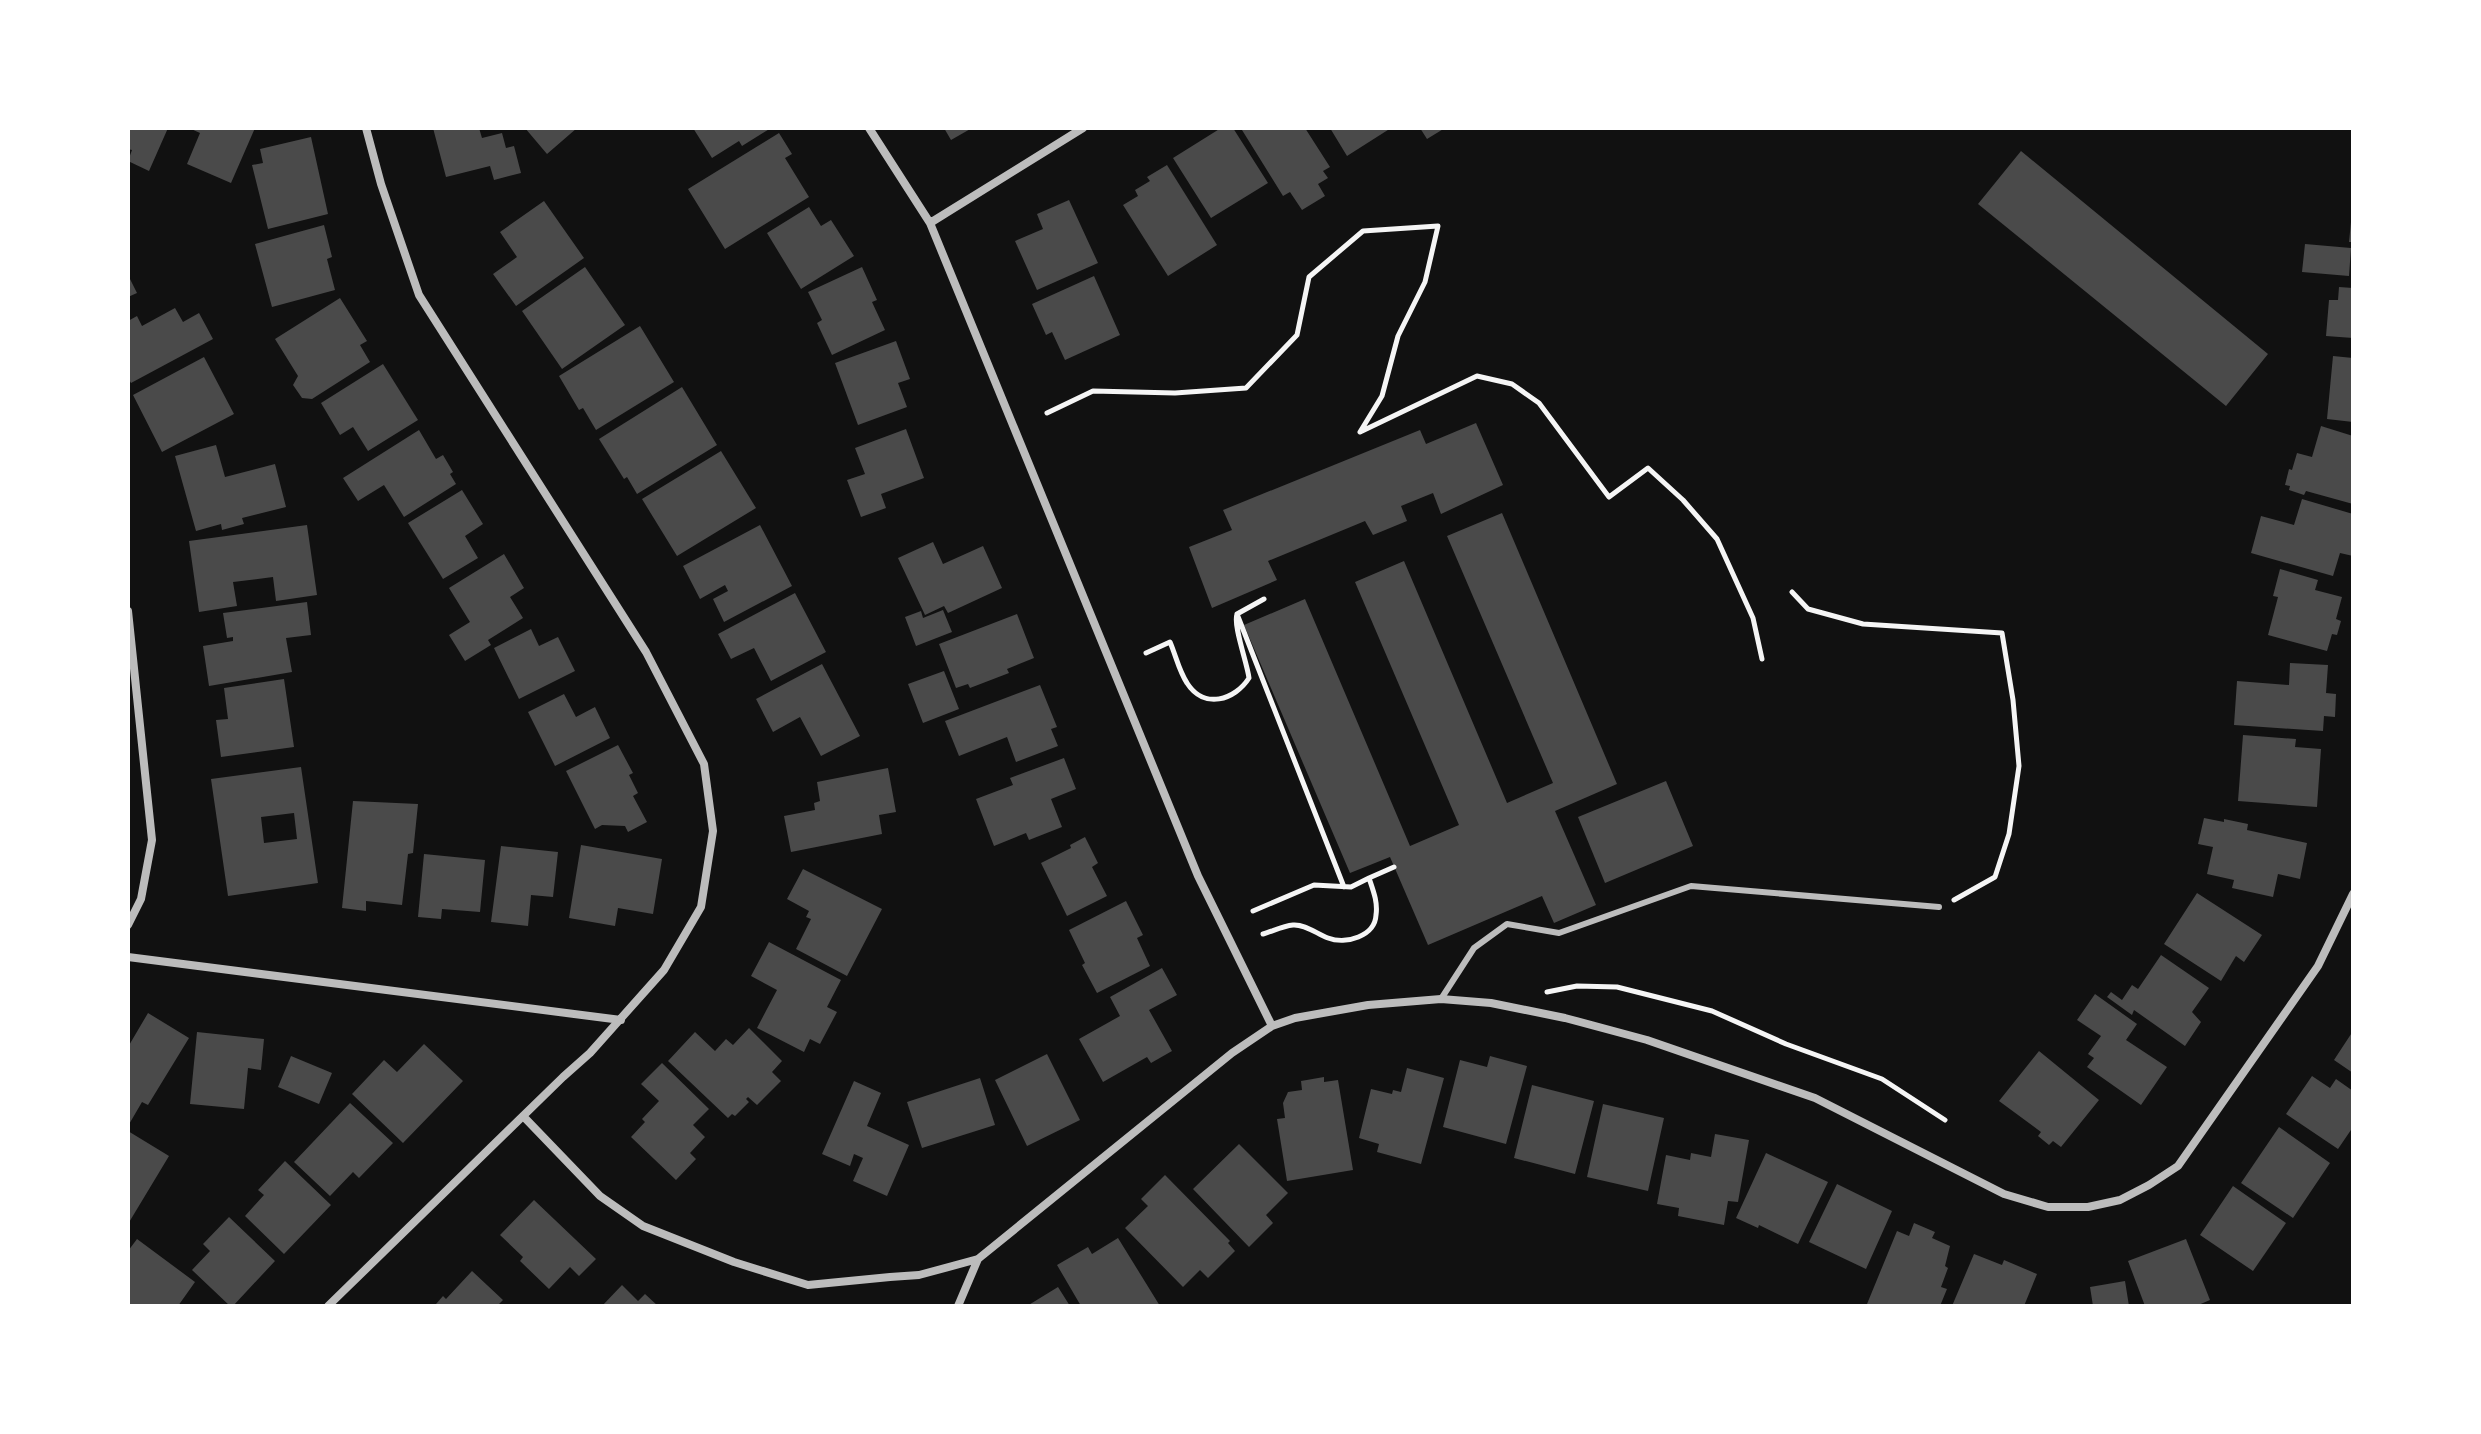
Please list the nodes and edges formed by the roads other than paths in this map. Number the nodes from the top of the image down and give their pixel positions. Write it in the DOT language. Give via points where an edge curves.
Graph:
graph roads {
  1 [pos="366,128"];
  2 [pos="869,128"];
  3 [pos="1083,128"];
  4 [pos="930,223"];
  5 [pos="128,611"];
  6 [pos="2353,894"];
  7 [pos="1939,907"];
  8 [pos="128,925"];
  9 [pos="128,957"];
  10 [pos="1441,999"];
  11 [pos="621,1020"];
  12 [pos="1272,1026"];
  13 [pos="523,1116"];
  14 [pos="978,1259"];
  15 [pos="328,1306"];
  16 [pos="958,1306"];
  1 -- 11 [label="street" via="419,295 646,652 704,764 713,831 701,907 664,970"];
  2 -- 4 [label="street"];
  3 -- 4 [label="street"];
  4 -- 12 [label="street" via="1198,876"];
  5 -- 8 [label="street" via="152,840 141,899"];
  6 -- 10 [label="street" via="2318,966 2178,1166 2120,1200 2088,1207 2048,1207 2004,1194 1815,1098 1647,1040 1491,1003"];
  7 -- 10 [label="lane" via="1691,886 1559,933 1507,924 1474,948"];
  9 -- 11 [label="street"];
  10 -- 12 [label="street" via="1368,1005"];
  11 -- 13 [label="street"];
  12 -- 14 [label="street"];
  13 -- 14 [label="street" via="600,1196 643,1226 734,1262 808,1285 919,1275"];
  13 -- 15 [label="street"];
  14 -- 16 [label="street"];
}
